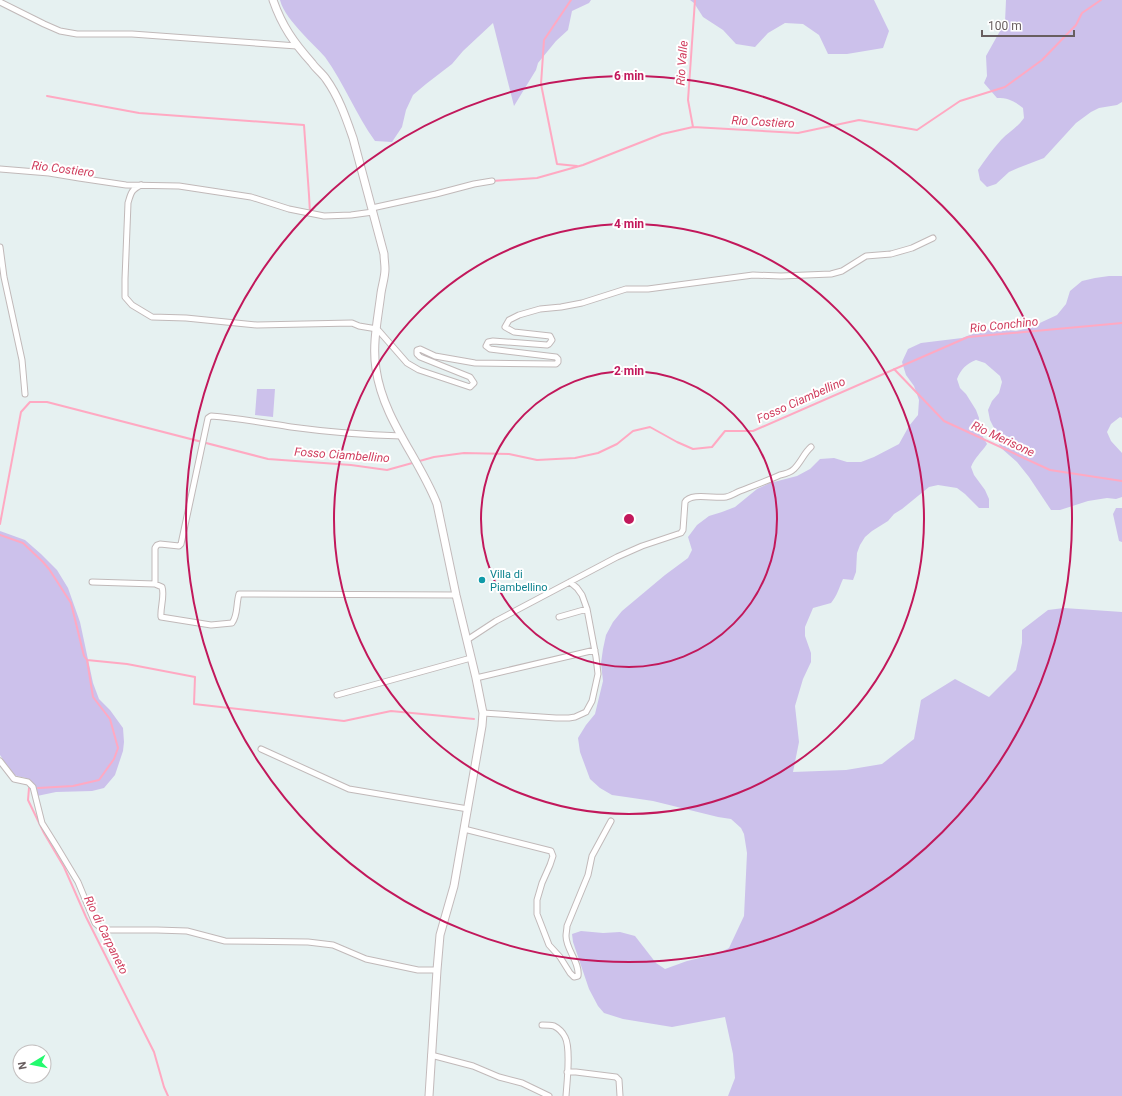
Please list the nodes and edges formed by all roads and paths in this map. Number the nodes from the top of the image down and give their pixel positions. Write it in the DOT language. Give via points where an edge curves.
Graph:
graph roads {
  1 [pos="273,0"];
  2 [pos="0,2"];
  3 [pos="297,46"];
  4 [pos="0,169"];
  5 [pos="492,181"];
  6 [pos="141,186"];
  7 [pos="372,210"];
  8 [pos="934,238"];
  9 [pos="0,247"];
  10 [pos="377,329"];
  11 [pos="25,394"];
  12 [pos="402,436"];
  13 [pos="811,447"];
  14 [pos="92,582"];
  15 [pos="570,582"];
  16 [pos="155,584"];
  17 [pos="456,595"];
  18 [pos="587,609"];
  19 [pos="559,616"];
  20 [pos="467,640"];
  21 [pos="595,650"];
  22 [pos="471,658"];
  23 [pos="476,678"];
  24 [pos="337,695"];
  25 [pos="483,713"];
  26 [pos="261,749"];
  27 [pos="0,761"];
  28 [pos="468,809"];
  29 [pos="611,821"];
  30 [pos="464,829"];
  31 [pos="437,970"];
  32 [pos="542,1025"];
  33 [pos="431,1056"];
  34 [pos="567,1072"];
  35 [pos="429,1096"];
  36 [pos="549,1096"];
  37 [pos="566,1096"];
  38 [pos="620,1096"];
  1 -- 3 [label="main road" via="289,36"];
  2 -- 3 [label="street" via="60,31 77,34 132,34"];
  3 -- 7 [label="main road" via="326,79 337,97 353,138"];
  4 -- 6 [label="street"];
  5 -- 7 [label="street"];
  6 -- 7 [label="street" via="179,186 244,196 324,216 351,216"];
  6 -- 10 [label="street" via="131,192 128,203 125,297 145,313 152,317 257,325 352,323"];
  7 -- 10 [label="main road" via="384,254 385,271"];
  8 -- 10 [label="street" via="891,254 866,256 842,272 831,274 753,274 648,289 626,289 582,303 540,309 509,320 506,327 514,332 550,336 552,340 549,344 493,341 488,342 486,346 490,349 556,357 556,364 475,363 417,350 420,357 470,378 474,383 470,387 406,363"];
  9 -- 11 [label="street" via="22,360"];
  10 -- 12 [label="main road" via="374,353 378,380 390,415"];
  12 -- 16 [label="street" via="365,435 236,418 208,418 181,544 160,544 155,548"];
  12 -- 17 [label="main road" via="437,504"];
  13 -- 15 [label="street" via="793,470 761,484 726,497 687,499 681,533 617,557"];
  14 -- 16 [label="street"];
  15 -- 18 [label="street" via="578,588"];
  15 -- 20 [label="street" via="501,618"];
  16 -- 17 [label="street" via="164,591 160,617 211,625 232,623 235,620 239,594"];
  17 -- 20 [label="main road"];
  18 -- 19 [label="street"];
  18 -- 21 [label="street"];
  20 -- 22 [label="main road"];
  21 -- 23 [label="street"];
  21 -- 25 [label="street" via="598,674 592,701 586,712 556,718"];
  22 -- 23 [label="main road"];
  22 -- 24 [label="street"];
  23 -- 25 [label="main road"];
  25 -- 28 [label="main road"];
  26 -- 28 [label="street" via="350,789"];
  27 -- 31 [label="street" via="14,779 28,782 32,787 42,823 78,882 95,923 101,928 187,931 225,941 314,943 333,946 366,959 418,970"];
  28 -- 30 [label="main road"];
  29 -- 30 [label="street" via="592,856 588,875 568,926 567,942 579,973 574,977 549,945 537,914 537,900 553,856 551,851"];
  30 -- 31 [label="main road" via="454,886 440,935"];
  31 -- 33 [label="main road"];
  32 -- 34 [label="street" via="555,1026 566,1038"];
  33 -- 35 [label="main road"];
  33 -- 36 [label="street" via="473,1066 522,1083"];
  34 -- 37 [label="street"];
  34 -- 38 [label="street" via="616,1077 619,1080"];
}
